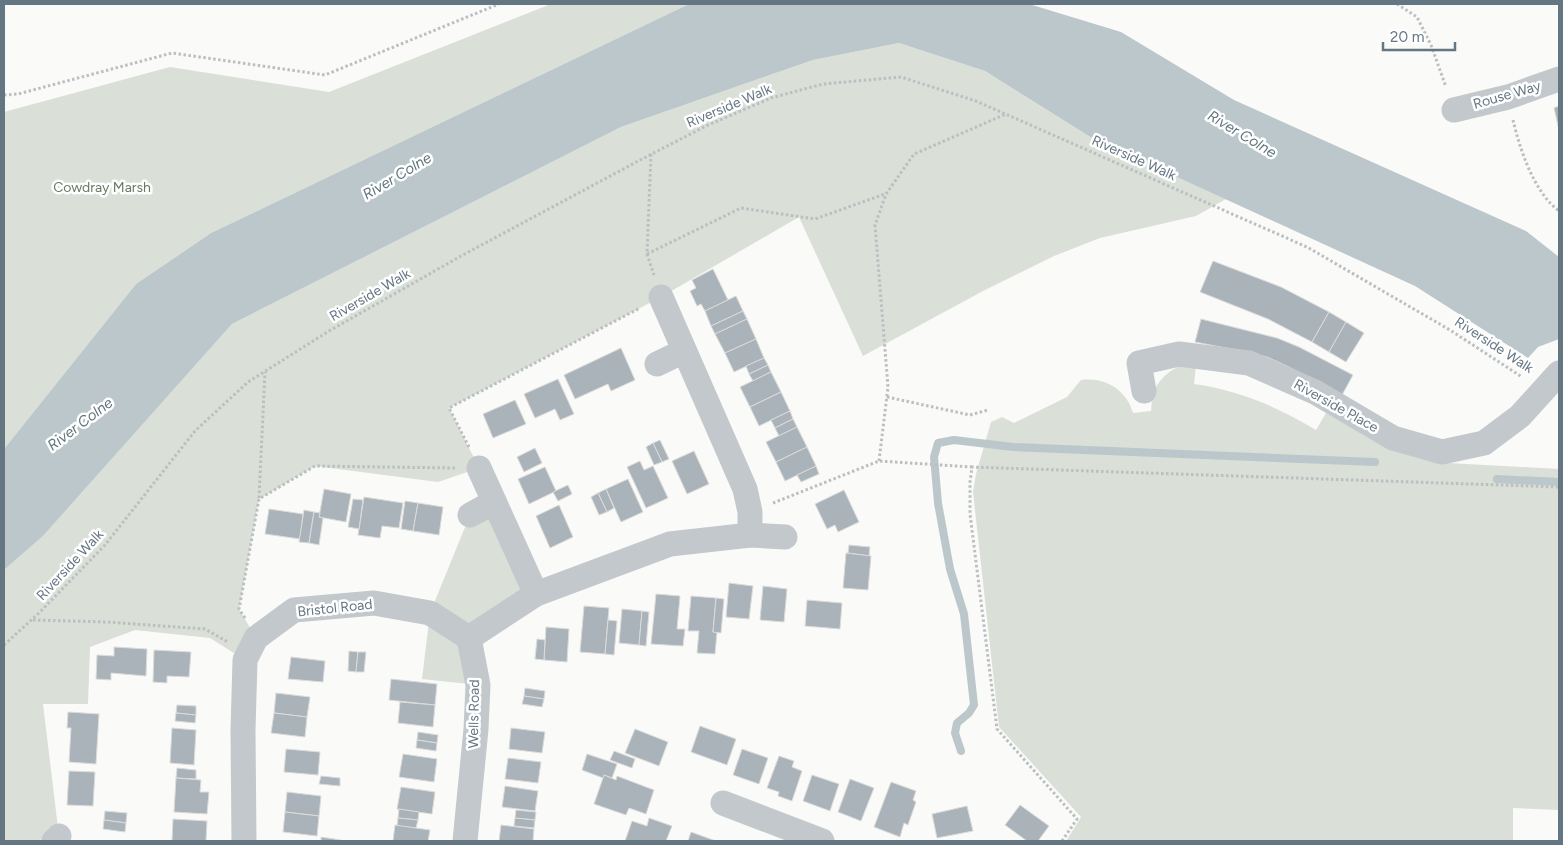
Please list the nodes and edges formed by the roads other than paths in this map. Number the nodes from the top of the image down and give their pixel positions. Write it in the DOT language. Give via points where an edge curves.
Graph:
graph roads {
  1 [pos="1559,80"];
  2 [pos="1454,110"];
  3 [pos="661,297"];
  4 [pos="684,351"];
  5 [pos="657,364"];
  6 [pos="1552,382"];
  7 [pos="1144,391"];
  8 [pos="479,468"];
  9 [pos="494,502"];
  10 [pos="470,515"];
  11 [pos="750,523"];
  12 [pos="785,537"];
  13 [pos="536,594"];
  14 [pos="469,638"];
  15 [pos="723,803"];
  16 [pos="808,839"];
  17 [pos="244,841"];
  18 [pos="465,841"];
  1 -- 2 [label="street, Rouse Way"];
  3 -- 4 [label="street"];
  4 -- 5 [label="street"];
  4 -- 11 [label="street" via="745,489"];
  6 -- 7 [label="street, Riverside Place" via="1520,416 1484,443 1442,452 1393,438 1316,392 1249,363 1179,354 1139,363"];
  8 -- 9 [label="street"];
  9 -- 10 [label="street"];
  9 -- 13 [label="street"];
  11 -- 12 [label="street"];
  11 -- 13 [label="street" via="670,544"];
  13 -- 14 [label="street"];
  14 -- 17 [label="street, Bristol Road" via="430,613 374,603 294,610 252,646 245,660"];
  14 -- 18 [label="street, Wells Road" via="478,685"];
  15 -- 16 [label="street"];
}
